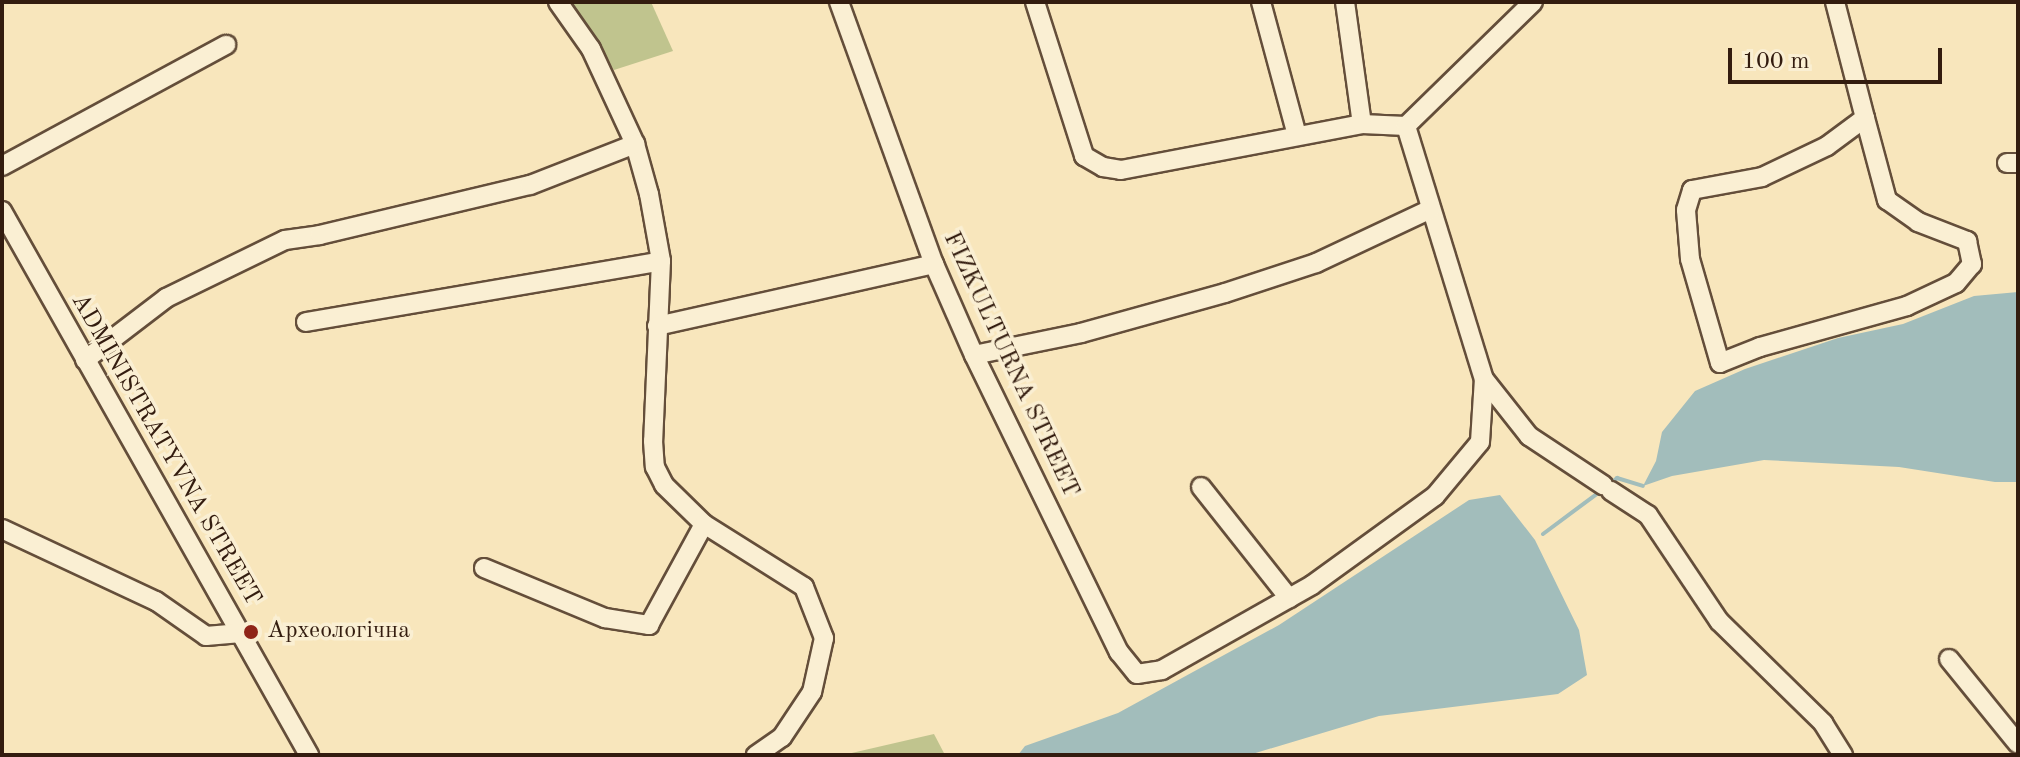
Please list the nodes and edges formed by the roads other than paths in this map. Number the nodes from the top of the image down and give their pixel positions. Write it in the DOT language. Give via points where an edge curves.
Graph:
graph roads {
  1 [pos="558,2"];
  2 [pos="839,2"];
  3 [pos="1035,2"];
  4 [pos="1261,2"];
  5 [pos="1345,2"];
  6 [pos="1533,2"];
  7 [pos="1835,2"];
  8 [pos="226,45"];
  9 [pos="1865,118"];
  10 [pos="1362,124"];
  11 [pos="1406,126"];
  12 [pos="1297,135"];
  13 [pos="635,144"];
  14 [pos="2,166"];
  15 [pos="1431,209"];
  16 [pos="2,211"];
  17 [pos="661,261"];
  18 [pos="934,264"];
  19 [pos="306,322"];
  20 [pos="657,326"];
  21 [pos="974,355"];
  22 [pos="85,360"];
  23 [pos="1484,379"];
  24 [pos="1201,487"];
  25 [pos="704,524"];
  26 [pos="2,529"];
  27 [pos="484,568"];
  28 [pos="1289,598"];
  29 [pos="241,633"];
  30 [pos="1949,659"];
  31 [pos="2016,738"];
  32 [pos="309,755"];
  33 [pos="756,755"];
  34 [pos="1843,755"];
  1 -- 13 [label="street" via="591,49"];
  2 -- 18 [label="street, FIZKULTURNA STREET"];
  3 -- 12 [label="street" via="1084,156 1103,167 1121,170"];
  4 -- 12 [label="street"];
  5 -- 10 [label="street"];
  6 -- 11 [label="street"];
  7 -- 9 [label="street"];
  8 -- 14 [label="street"];
  9 -- 9 [label="street" via="1887,200 1918,222 1967,241 1972,264 1956,283 1907,306 1720,363 1690,259 1686,210 1692,190 1762,177 1827,146"];
  10 -- 11 [label="street"];
  10 -- 12 [label="street"];
  11 -- 15 [label="street"];
  13 -- 17 [label="street"];
  13 -- 22 [label="street" via="530,185 285,240 166,298"];
  15 -- 21 [label="street" via="1316,263 1225,293 1081,333"];
  15 -- 23 [label="street"];
  16 -- 22 [label="street, ADMINISTRATYVNA STREET"];
  17 -- 19 [label="street"];
  17 -- 20 [label="street"];
  18 -- 20 [label="street"];
  18 -- 21 [label="street, FIZKULTURNA STREET"];
  20 -- 25 [label="street" via="655,467 664,485"];
  21 -- 28 [label="street, FIZKULTURNA STREET" via="1119,652 1137,674 1162,670"];
  22 -- 29 [label="street, ADMINISTRATYVNA STREET"];
  23 -- 28 [label="street" via="1480,442 1435,496"];
  23 -- 34 [label="street" via="1529,436 1648,515 1719,621 1823,723"];
  24 -- 28 [label="street"];
  25 -- 27 [label="street" via="649,625 605,618"];
  25 -- 33 [label="street" via="804,587 824,638 812,692 782,737"];
  26 -- 29 [label="street" via="156,601 206,636"];
  29 -- 32 [label="street, ADMINISTRATYVNA STREET"];
  30 -- 31 [label="street"];
}
